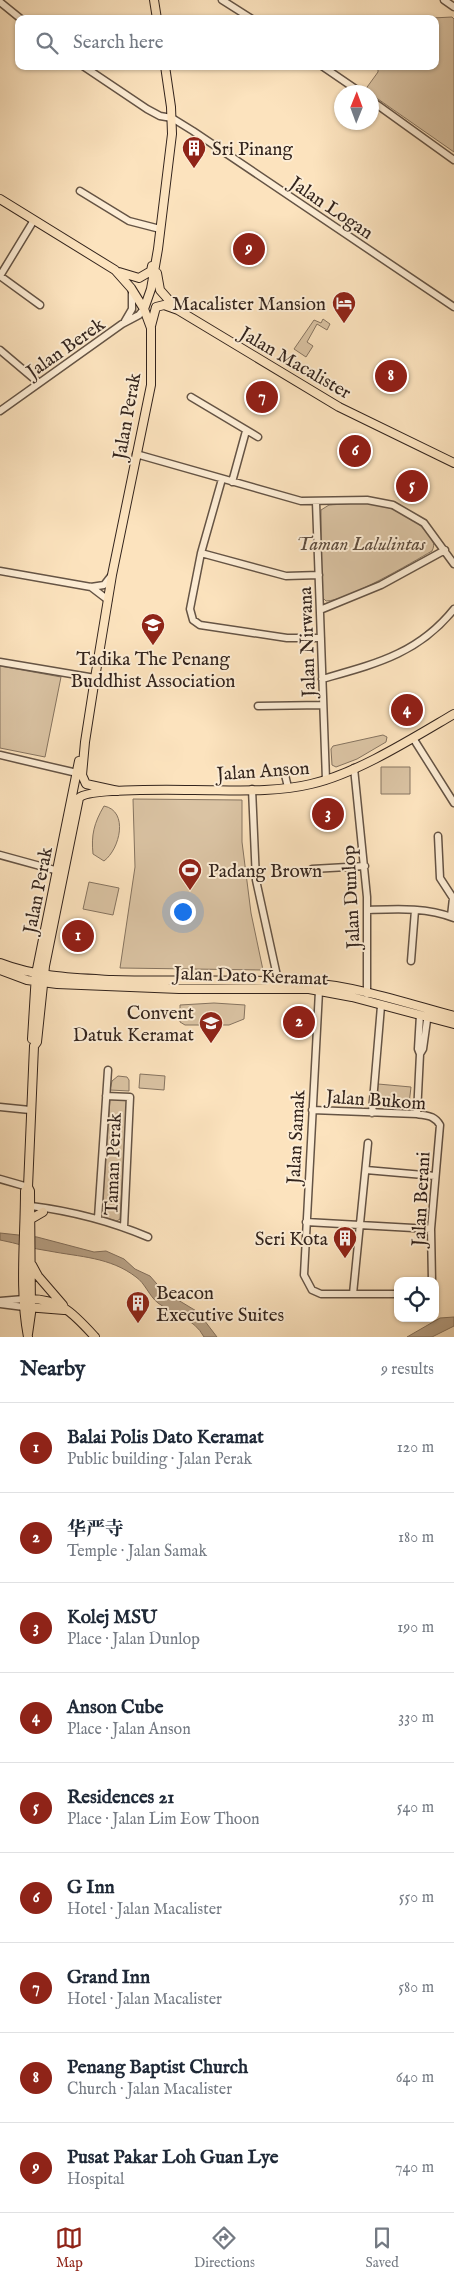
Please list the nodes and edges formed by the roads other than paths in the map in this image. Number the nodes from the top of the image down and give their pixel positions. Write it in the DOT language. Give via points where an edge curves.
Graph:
graph roads {
  1 [pos="154,0"];
  2 [pos="222,0"];
  3 [pos="444,0"];
  4 [pos="0,2"];
  5 [pos="454,8"];
  6 [pos="16,15"];
  7 [pos="156,15"];
  8 [pos="246,15"];
  9 [pos="89,70"];
  10 [pos="166,70"];
  11 [pos="328,70"];
  12 [pos="350,85"];
  13 [pos="379,106"];
  14 [pos="172,118"];
  15 [pos="193,131"];
  16 [pos="172,134"];
  17 [pos="454,160"];
  18 [pos="80,191"];
  19 [pos="0,199"];
  20 [pos="34,220"];
  21 [pos="160,228"];
  22 [pos="157,258"];
  23 [pos="115,270"];
  24 [pos="0,276"];
  25 [pos="131,288"];
  26 [pos="40,305"];
  27 [pos="454,307"];
  28 [pos="144,309"];
  29 [pos="178,310"];
  30 [pos="122,324"];
  31 [pos="151,328"];
  32 [pos="0,350"];
  33 [pos="39,383"];
  34 [pos="191,397"];
  35 [pos="0,411"];
  36 [pos="246,431"];
  37 [pos="258,437"];
  38 [pos="136,454"];
  39 [pos="454,464"];
  40 [pos="222,479"];
  41 [pos="232,482"];
  42 [pos="316,502"];
  43 [pos="445,550"];
  44 [pos="201,553"];
  45 [pos="454,564"];
  46 [pos="0,571"];
  47 [pos="112,575"];
  48 [pos="319,576"];
  49 [pos="92,587"];
  50 [pos="108,600"];
  51 [pos="454,609"];
  52 [pos="320,610"];
  53 [pos="321,638"];
  54 [pos="0,662"];
  55 [pos="95,678"];
  56 [pos="322,679"];
  57 [pos="323,705"];
  58 [pos="258,706"];
  59 [pos="454,714"];
  60 [pos="413,738"];
  61 [pos="85,742"];
  62 [pos="0,755"];
  63 [pos="354,768"];
  64 [pos="284,771"];
  65 [pos="77,773"];
  66 [pos="326,780"];
  67 [pos="288,788"];
  68 [pos="252,789"];
  69 [pos="118,791"];
  70 [pos="454,803"];
  71 [pos="439,839"];
  72 [pos="0,856"];
  73 [pos="365,866"];
  74 [pos="312,869"];
  75 [pos="62,870"];
  76 [pos="367,910"];
  77 [pos="415,910"];
  78 [pos="452,917"];
  79 [pos="411,961"];
  80 [pos="0,963"];
  81 [pos="0,970"];
  82 [pos="40,978"];
  83 [pos="279,985"];
  84 [pos="319,991"];
  85 [pos="367,994"];
  86 [pos="381,1006"];
  87 [pos="425,1014"];
  88 [pos="454,1016"];
  89 [pos="454,1024"];
  90 [pos="108,1070"];
  91 [pos="106,1096"];
  92 [pos="0,1107"];
  93 [pos="30,1110"];
  94 [pos="312,1110"];
  95 [pos="372,1113"];
  96 [pos="417,1114"];
  97 [pos="437,1120"];
  98 [pos="368,1142"];
  99 [pos="366,1170"];
  100 [pos="435,1176"];
  101 [pos="0,1179"];
  102 [pos="28,1183"];
  103 [pos="47,1211"];
  104 [pos="28,1213"];
  105 [pos="98,1218"];
  106 [pos="306,1222"];
  107 [pos="360,1225"];
  108 [pos="124,1227"];
  109 [pos="431,1229"];
  110 [pos="148,1237"];
  111 [pos="28,1248"];
  112 [pos="30,1261"];
  113 [pos="432,1277"];
  114 [pos="353,1294"];
  115 [pos="394,1294"];
  116 [pos="0,1303"];
  117 [pos="27,1303"];
  118 [pos="67,1310"];
  119 [pos="28,1336"];
  120 [pos="94,1337"];
  1 -- 7 [label="main road"];
  2 -- 8 [label="street"];
  3 -- 5 [label="street"];
  4 -- 6 [label="street"];
  9 -- 14 [label="street, Jalan Logan" via="147,110"];
  10 -- 14 [label="main road"];
  11 -- 12 [label="street"];
  13 -- 17 [label="street"];
  14 -- 15 [label="street, Jalan Logan"];
  14 -- 16 [label="main road"];
  15 -- 16 [label="street" via="182,128"];
  15 -- 27 [label="street, Jalan Logan"];
  16 -- 21 [label="main road"];
  18 -- 21 [label="street" via="129,221"];
  19 -- 20 [label="main road"];
  20 -- 23 [label="main road"];
  20 -- 24 [label="street"];
  21 -- 22 [label="main road"];
  21 -- 23 [label="main road" via="151,272 139,278"];
  22 -- 28 [label="main road"];
  22 -- 29 [label="main road" via="160,290"];
  23 -- 25 [label="main road"];
  24 -- 26 [label="street"];
  25 -- 28 [label="main road"];
  25 -- 30 [label="street, Jalan Berek" via="132,309"];
  28 -- 30 [label="street, Jalan Berek"];
  28 -- 31 [label="main road, Jalan Perak"];
  29 -- 31 [label="main road" via="164,305 156,307"];
  29 -- 39 [label="main road, Jalan Macalister" via="339,407"];
  30 -- 33 [label="street, Jalan Berek"];
  31 -- 38 [label="main road, Jalan Perak" via="151,385"];
  32 -- 33 [label="street"];
  33 -- 35 [label="street, Jalan Berek"];
  34 -- 36 [label="street"];
  36 -- 37 [label="street"];
  36 -- 41 [label="street"];
  38 -- 40 [label="street"];
  38 -- 47 [label="main road, Jalan Perak"];
  40 -- 41 [label="street"];
  40 -- 44 [label="street"];
  41 -- 42 [label="street" via="285,498"];
  42 -- 43 [label="street" via="367,500 393,506 424,523"];
  42 -- 48 [label="street, Jalan Nirwana"];
  43 -- 45 [label="street"];
  43 -- 52 [label="street" via="381,585"];
  44 -- 48 [label="street" via="286,576"];
  44 -- 53 [label="street" via="190,609 196,623 287,638"];
  46 -- 49 [label="street"];
  47 -- 49 [label="street" via="104,585"];
  47 -- 50 [label="main road, Jalan Perak"];
  48 -- 52 [label="street, Jalan Nirwana"];
  49 -- 50 [label="street"];
  50 -- 55 [label="main road, Jalan Perak"];
  51 -- 56 [label="street" via="415,646 368,666"];
  52 -- 53 [label="street, Jalan Nirwana"];
  53 -- 56 [label="street, Jalan Nirwana"];
  54 -- 55 [label="street"];
  55 -- 61 [label="main road, Jalan Perak"];
  56 -- 57 [label="street, Jalan Nirwana"];
  57 -- 58 [label="street"];
  57 -- 66 [label="street, Jalan Nirwana"];
  59 -- 60 [label="main road, Jalan Anson"];
  60 -- 63 [label="main road, Jalan Anson"];
  60 -- 70 [label="street"];
  61 -- 65 [label="main road, Jalan Perak"];
  61 -- 69 [label="main road, Jalan Perak" via="83,780 92,786"];
  62 -- 65 [label="street"];
  63 -- 66 [label="main road, Jalan Anson"];
  63 -- 73 [label="street, Jalan Dunlop"];
  64 -- 67 [label="street"];
  65 -- 75 [label="main road, Jalan Perak"];
  66 -- 67 [label="main road, Jalan Anson"];
  67 -- 68 [label="main road, Jalan Anson"];
  68 -- 69 [label="main road, Jalan Anson"];
  68 -- 83 [label="street" via="256,880"];
  69 -- 75 [label="main road, Jalan Perak" via="86,794 79,798"];
  71 -- 78 [label="street" via="441,880 453,898"];
  72 -- 75 [label="street"];
  73 -- 74 [label="street"];
  73 -- 76 [label="street, Jalan Dunlop"];
  75 -- 82 [label="main road, Jalan Perak"];
  76 -- 77 [label="street"];
  76 -- 85 [label="street, Jalan Dunlop"];
  77 -- 78 [label="street"];
  77 -- 79 [label="street"];
  80 -- 82 [label="main road"];
  81 -- 82 [label="main road"];
  82 -- 83 [label="main road, Jalan Dato Keramat"];
  82 -- 93 [label="main road, Jalan Perak"];
  83 -- 84 [label="main road, Jalan Dato Keramat"];
  83 -- 85 [label="main road, Jalan Dato Keramat" via="311,983"];
  84 -- 86 [label="main road, Jalan Dato Keramat"];
  84 -- 94 [label="street, Jalan Samak"];
  85 -- 87 [label="main road, Jalan Dato Keramat"];
  86 -- 87 [label="main road, Jalan Dato Keramat"];
  86 -- 95 [label="street"];
  87 -- 88 [label="main road, Jalan Dato Keramat"];
  87 -- 89 [label="main road, Jalan Dato Keramat"];
  87 -- 96 [label="street"];
  90 -- 91 [label="street, Taman Perak"];
  91 -- 105 [label="street, Taman Perak"];
  91 -- 108 [label="street, Taman Perak" via="130,1097"];
  92 -- 93 [label="street"];
  93 -- 102 [label="main road, Jalan Perak"];
  94 -- 95 [label="street, Jalan Bukom"];
  94 -- 106 [label="street, Jalan Samak"];
  95 -- 96 [label="street, Jalan Bukom"];
  96 -- 97 [label="street, Jalan Bukom"];
  97 -- 100 [label="street, Jalan Berani" via="440,1125"];
  98 -- 99 [label="street"];
  99 -- 100 [label="street"];
  99 -- 107 [label="street"];
  100 -- 109 [label="street, Jalan Berani"];
  101 -- 102 [label="street"];
  102 -- 104 [label="main road, Jalan Perak" via="25,1191"];
  103 -- 104 [label="main road"];
  103 -- 104 [label="street"];
  103 -- 105 [label="street"];
  104 -- 111 [label="main road, Jalan Perak"];
  104 -- 111 [label="main road, Jalan Perak" via="31,1231"];
  105 -- 108 [label="street"];
  106 -- 107 [label="street"];
  106 -- 114 [label="street, Jalan Samak" via="304,1275 308,1284 321,1294"];
  107 -- 109 [label="street"];
  107 -- 114 [label="street"];
  108 -- 110 [label="street"];
  109 -- 113 [label="street, Jalan Berani"];
  111 -- 112 [label="main road, Jalan Perak"];
  111 -- 117 [label="main road, Jalan Perak"];
  112 -- 117 [label="main road, Jalan Perak"];
  112 -- 118 [label="main road" via="38,1276"];
  114 -- 115 [label="street"];
  116 -- 117 [label="street"];
  117 -- 118 [label="main road"];
  117 -- 119 [label="main road, Jalan Perak" via="25,1326"];
  118 -- 120 [label="main road"];
}
